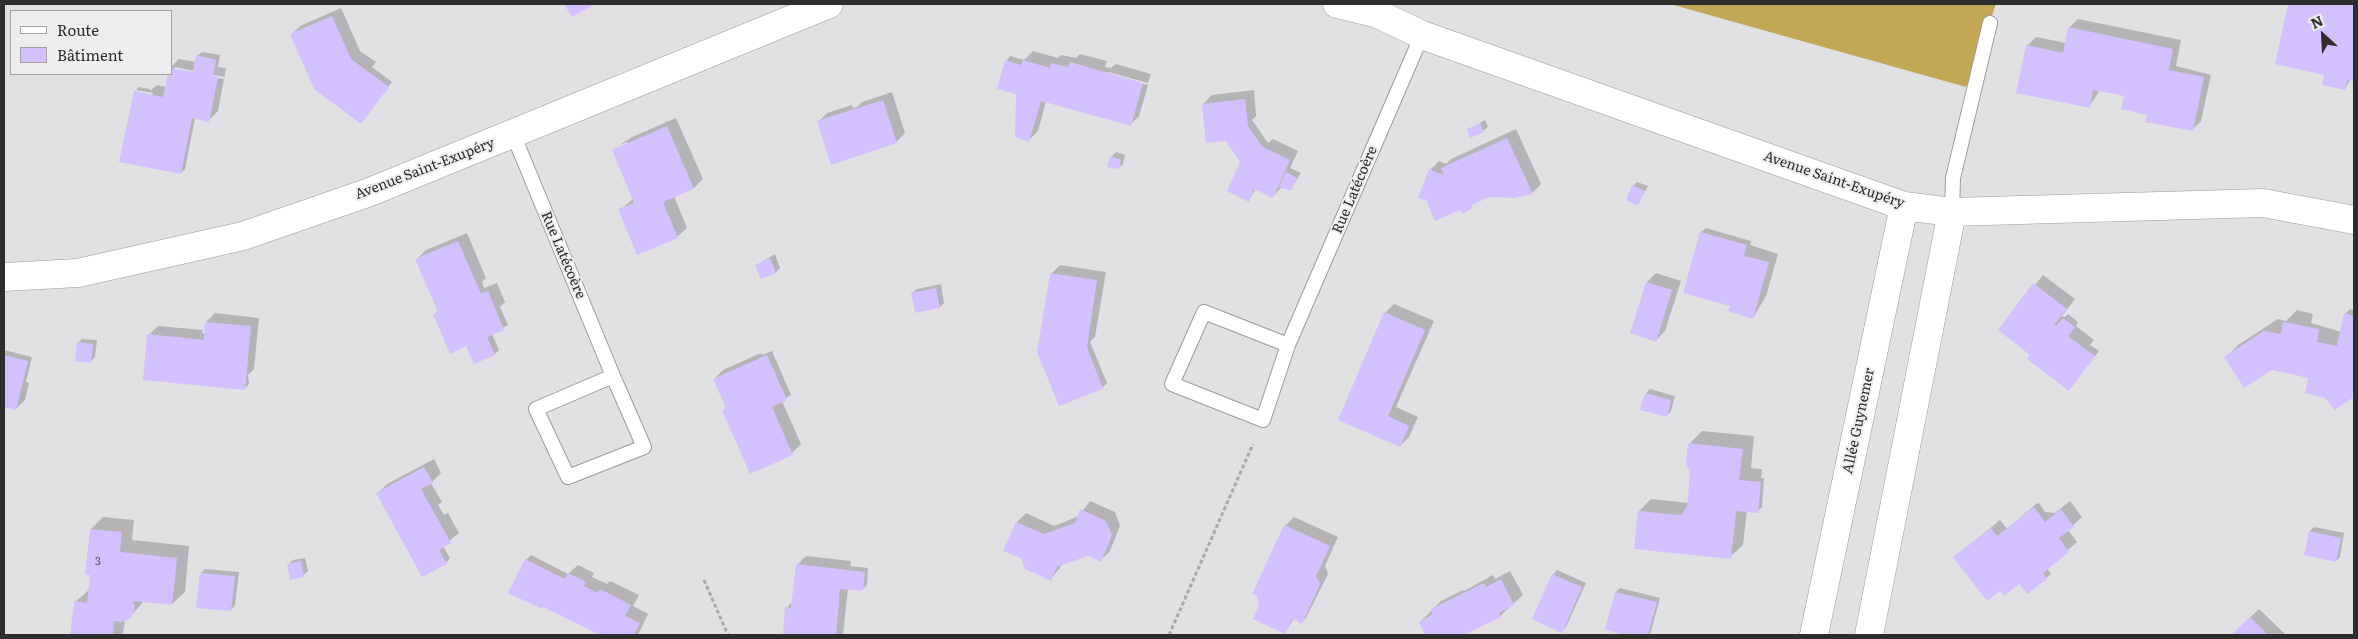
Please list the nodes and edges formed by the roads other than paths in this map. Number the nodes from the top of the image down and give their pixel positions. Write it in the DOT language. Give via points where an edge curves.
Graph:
graph roads {
  1 [pos="829,4"];
  2 [pos="1337,4"];
  3 [pos="1990,24"];
  4 [pos="1422,35"];
  5 [pos="513,134"];
  6 [pos="1904,206"];
  7 [pos="1952,212"];
  8 [pos="2354,220"];
  9 [pos="4,277"];
  10 [pos="1288,345"];
  11 [pos="613,376"];
  12 [pos="1814,635"];
  13 [pos="1869,635"];
  1 -- 5 [label="street, Avenue Saint-Exupéry"];
  2 -- 4 [label="street, Avenue Saint-Exupéry" via="1378,14"];
  3 -- 7 [label="lane" via="1953,178"];
  4 -- 6 [label="street, Avenue Saint-Exupéry"];
  4 -- 10 [label="lane, Rue Latécoère"];
  5 -- 9 [label="street, Avenue Saint-Exupéry" via="370,192 244,236 78,273"];
  5 -- 11 [label="lane, Rue Latécoère"];
  6 -- 7 [label="street, Avenue Saint-Exupéry"];
  6 -- 12 [label="street, Allée Guynemer"];
  7 -- 8 [label="street, Avenue Saint-Exupéry" via="2263,203"];
  7 -- 13 [label="street"];
  10 -- 10 [label="lane, Rue Latécoère" via="1204,312 1172,384 1263,420"];
  11 -- 11 [label="lane, Rue Latécoère" via="644,447 568,477 536,409"];
}
